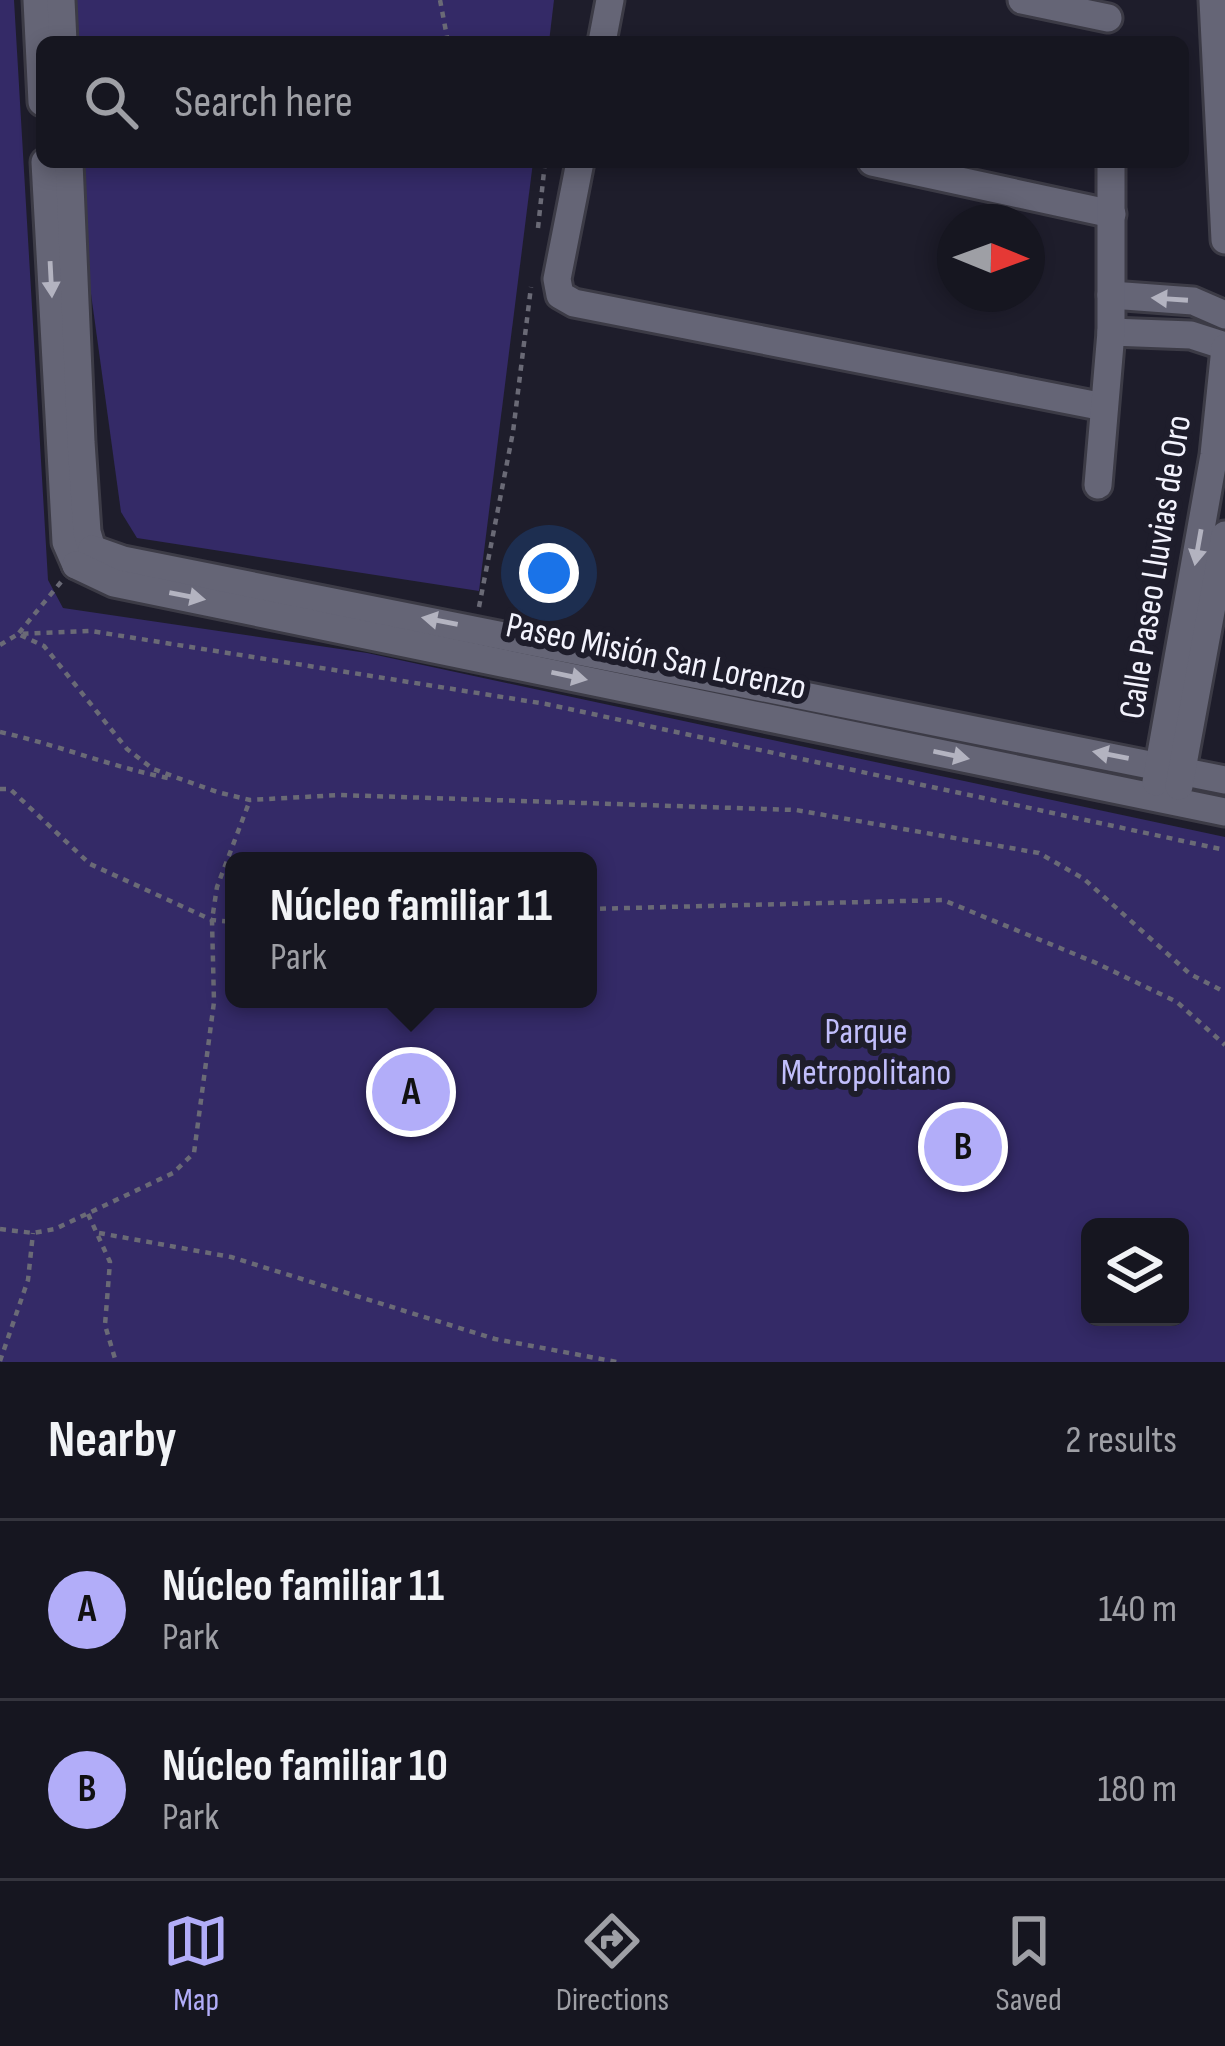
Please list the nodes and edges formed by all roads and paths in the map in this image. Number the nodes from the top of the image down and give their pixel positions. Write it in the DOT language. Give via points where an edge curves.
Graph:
graph roads {
  1 [pos="37,0"];
  2 [pos="61,0"];
  3 [pos="440,0"];
  4 [pos="610,0"];
  5 [pos="1022,0"];
  6 [pos="1214,0"];
  7 [pos="1108,20"];
  8 [pos="39,36"];
  9 [pos="63,36"];
  10 [pos="447,36"];
  11 [pos="603,36"];
  12 [pos="45,168"];
  13 [pos="69,168"];
  14 [pos="544,168"];
  15 [pos="579,168"];
  16 [pos="900,168"];
  17 [pos="1111,168"];
  18 [pos="1112,214"];
  19 [pos="538,230"];
  20 [pos="1225,240"];
  21 [pos="532,271"];
  22 [pos="1112,295"];
  23 [pos="1225,315"];
  24 [pos="1111,332"];
  25 [pos="1225,347"];
  26 [pos="1104,407"];
  27 [pos="1098,485"];
  28 [pos="1225,535"];
  29 [pos="84,557"];
  30 [pos="475,628"];
  31 [pos="18,634"];
  32 [pos="0,645"];
  33 [pos="0,732"];
  34 [pos="1170,768"];
  35 [pos="1225,779"];
  36 [pos="188,782"];
  37 [pos="0,789"];
  38 [pos="250,800"];
  39 [pos="1164,800"];
  40 [pos="1225,812"];
  41 [pos="1225,850"];
  42 [pos="230,852"];
  43 [pos="225,866"];
  44 [pos="597,909"];
  45 [pos="212,920"];
  46 [pos="225,921"];
  47 [pos="1225,992"];
  48 [pos="1225,1045"];
  49 [pos="88,1214"];
  50 [pos="0,1229"];
  51 [pos="33,1233"];
  52 [pos="99,1233"];
  53 [pos="0,1361"];
  54 [pos="116,1362"];
  55 [pos="617,1362"];
  1 -- 8 [label="street"];
  2 -- 9 [label="street"];
  3 -- 10 [label="path"];
  4 -- 11 [label="street"];
  5 -- 7 [label="street"];
  6 -- 20 [label="street"];
  12 -- 29 [label="street, one-way" via="66,542"];
  13 -- 29 [label="street"];
  14 -- 19 [label="path"];
  15 -- 26 [label="street" via="557,279 560,295 574,303"];
  16 -- 18 [label="street"];
  17 -- 18 [label="street"];
  18 -- 22 [label="street"];
  21 -- 30 [label="path" via="513,432"];
  23 -- 22 [label="street, one-way" via="1193,301"];
  22 -- 24 [label="street"];
  24 -- 25 [label="street" via="1190,334"];
  24 -- 26 [label="street"];
  25 -- 34 [label="street, Calle Paseo Lluvias de Oro, one-way"];
  26 -- 27 [label="street"];
  28 -- 34 [label="street, Calle Paseo Lluvias de Oro"];
  30 -- 29 [label="street, Paseo Misión San Lorenzo, one-way"];
  29 -- 31 [label="path"];
  29 -- 39 [label="street, Paseo Misión San Lorenzo, one-way" via="114,583"];
  34 -- 30 [label="street, Paseo Misión San Lorenzo, one-way"];
  31 -- 32 [label="path"];
  31 -- 36 [label="path" via="44,646 128,749"];
  31 -- 41 [label="path" via="91,631 546,704"];
  33 -- 36 [label="path"];
  34 -- 35 [label="street, Paseo Misión San Lorenzo"];
  34 -- 39 [label="street, Calle Paseo Lluvias de Oro"];
  36 -- 38 [label="path"];
  37 -- 45 [label="path" via="10,789 91,864"];
  38 -- 42 [label="path"];
  38 -- 47 [label="path" via="340,795 796,810 1039,853 1084,879 1190,974"];
  39 -- 40 [label="street, Paseo Misión San Lorenzo"];
  43 -- 45 [label="path"];
  44 -- 48 [label="path" via="943,900 1177,1002"];
  45 -- 46 [label="path"];
  45 -- 49 [label="path" via="214,1002 194,1153 173,1173"];
  49 -- 51 [label="path"];
  49 -- 52 [label="path"];
  50 -- 51 [label="path"];
  51 -- 53 [label="path" via="24,1297"];
  52 -- 54 [label="path" via="110,1262 105,1325"];
  52 -- 55 [label="path" via="231,1257 495,1339"];
}
